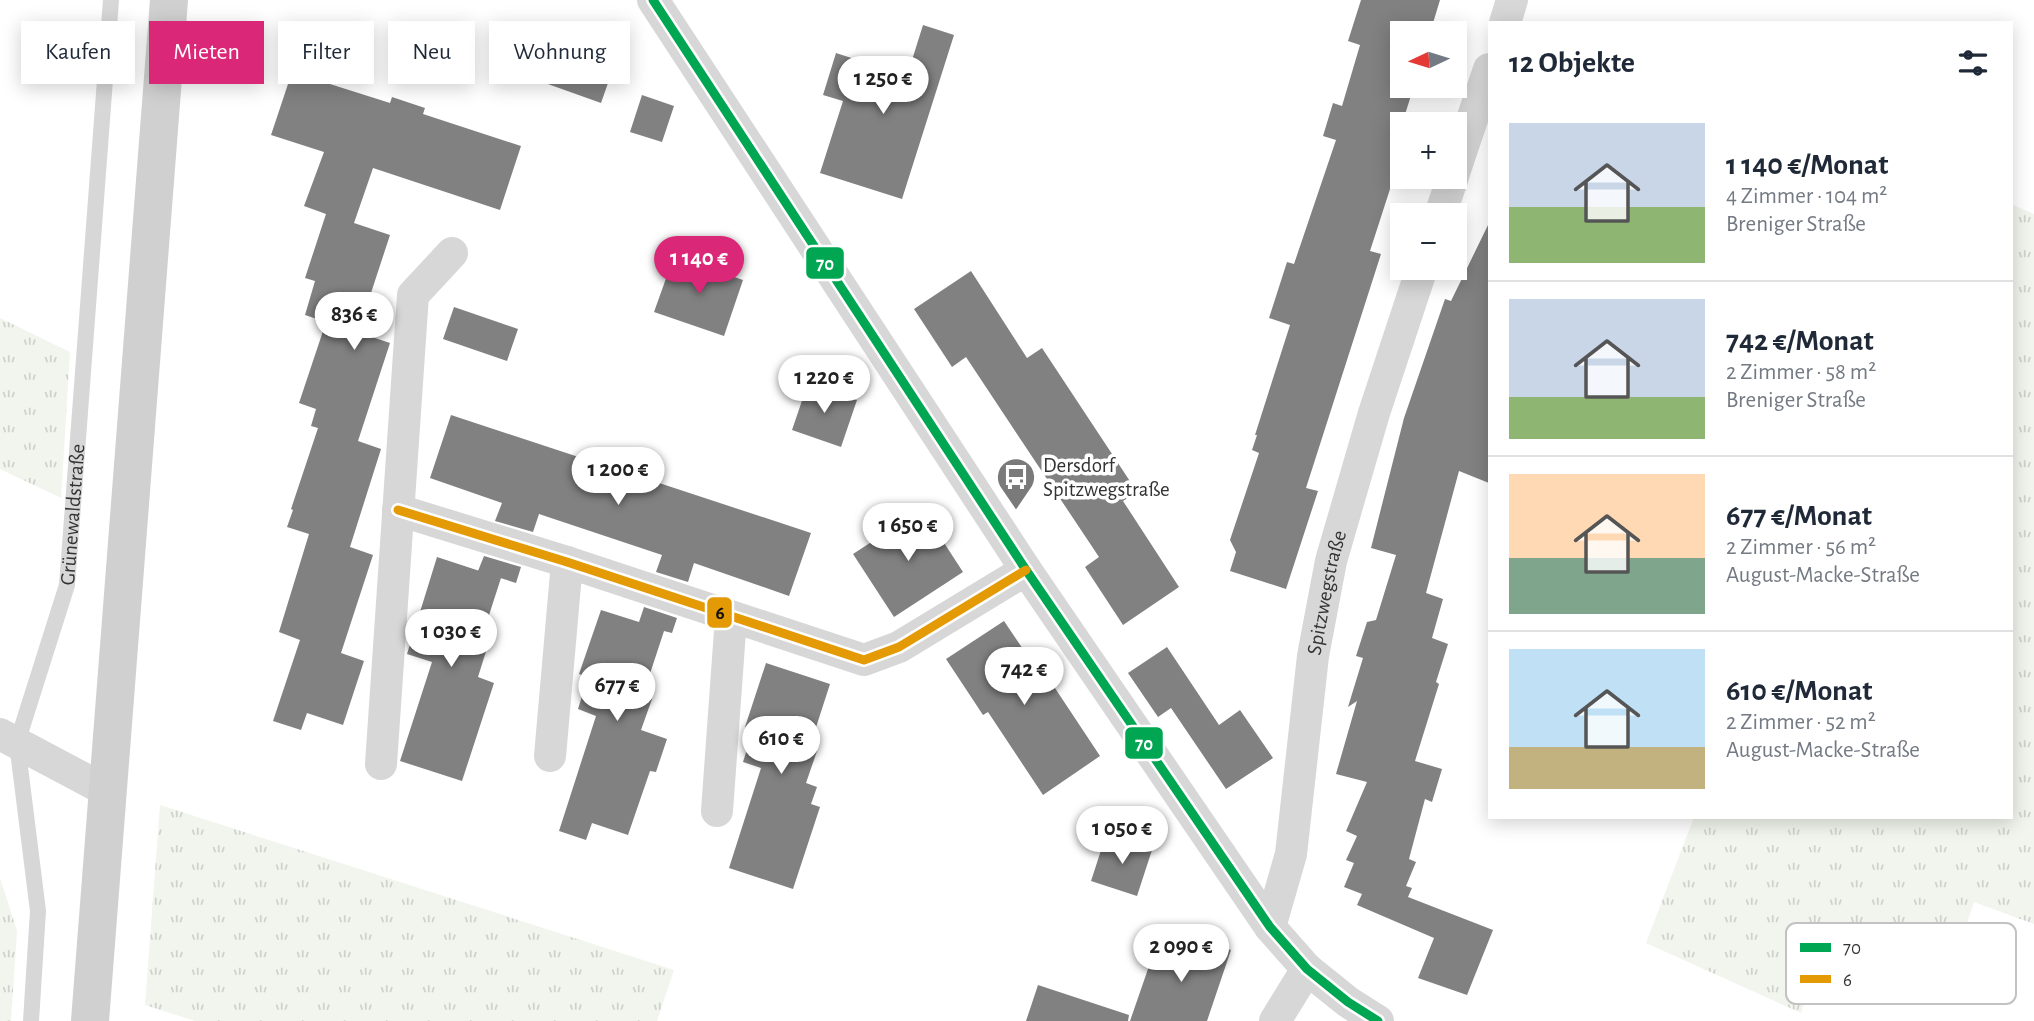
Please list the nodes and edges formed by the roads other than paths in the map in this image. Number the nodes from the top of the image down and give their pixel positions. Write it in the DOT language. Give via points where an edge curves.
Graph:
graph roads {
  1 [pos="111,0"];
  2 [pos="169,0"];
  3 [pos="653,0"];
  4 [pos="1512,0"];
  5 [pos="1506,21"];
  6 [pos="1488,72"];
  7 [pos="1467,136"];
  8 [pos="452,253"];
  9 [pos="1418,280"];
  10 [pos="398,510"];
  11 [pos="567,562"];
  12 [pos="1026,570"];
  13 [pos="731,617"];
  14 [pos="8,739"];
  15 [pos="550,756"];
  16 [pos="381,764"];
  17 [pos="107,791"];
  18 [pos="717,811"];
  19 [pos="1270,927"];
  20 [pos="1307,969"];
  21 [pos="31,1021"];
  22 [pos="90,1021"];
  23 [pos="1275,1021"];
  24 [pos="1378,1021"];
  1 -- 14 [label="lane, Grünewaldstraße" via="67,585"];
  2 -- 17 [label="main road"];
  3 -- 12 [label="street"];
  4 -- 5 [label="street"];
  6 -- 7 [label="street"];
  8 -- 10 [label="street" via="413,295"];
  9 -- 19 [label="street, Spitzwegstraße" via="1331,561 1313,656 1292,854"];
  10 -- 11 [label="street"];
  10 -- 16 [label="street"];
  11 -- 13 [label="street"];
  11 -- 15 [label="street"];
  12 -- 13 [label="street" via="899,647 864,660"];
  12 -- 19 [label="street"];
  13 -- 18 [label="street"];
  14 -- 17 [label="street"];
  14 -- 21 [label="lane, Grünewaldstraße" via="38,911"];
  17 -- 22 [label="main road"];
  19 -- 20 [label="street"];
  20 -- 23 [label="street"];
  20 -- 24 [label="street"];
}
